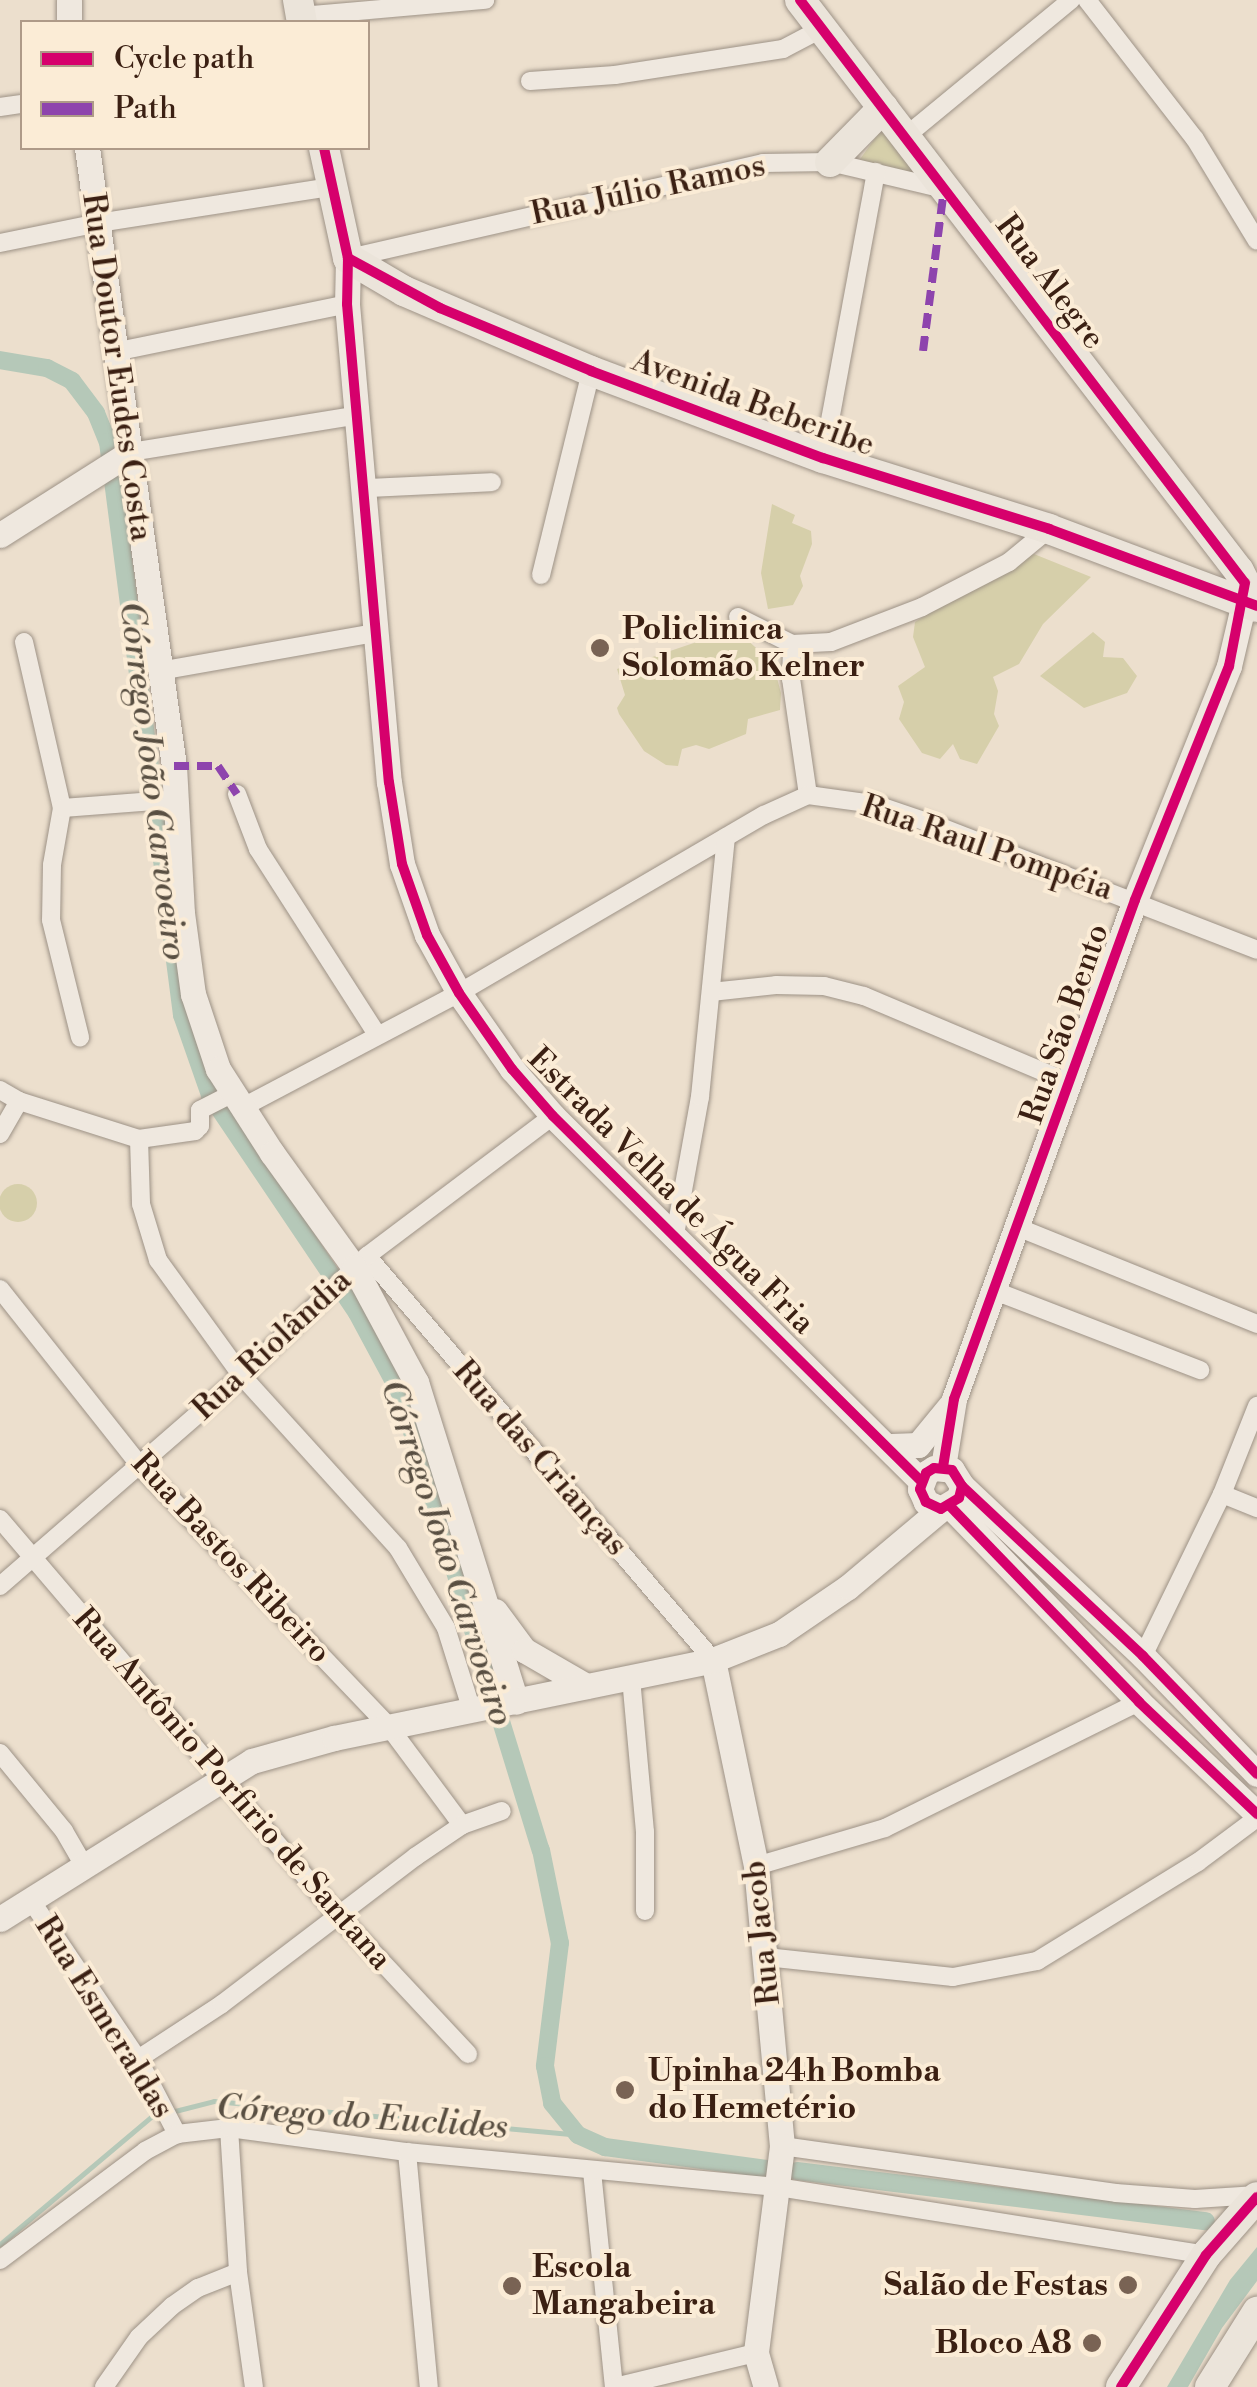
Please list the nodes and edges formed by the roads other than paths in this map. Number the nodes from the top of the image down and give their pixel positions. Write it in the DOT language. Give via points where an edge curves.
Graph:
graph roads {
  1 [pos="485,0"];
  2 [pos="800,0"];
  3 [pos="1071,0"];
  4 [pos="1087,0"];
  5 [pos="1049,7"];
  6 [pos="301,13"];
  7 [pos="822,30"];
  8 [pos="530,82"];
  9 [pos="883,108"];
  10 [pos="906,136"];
  11 [pos="88,150"];
  12 [pos="324,150"];
  13 [pos="830,162"];
  14 [pos="876,172"];
  15 [pos="331,187"];
  16 [pos="948,190"];
  17 [pos="98,223"];
  18 [pos="1257,241"];
  19 [pos="0,243"];
  20 [pos="348,258"];
  21 [pos="347,304"];
  22 [pos="114,352"];
  23 [pos="592,371"];
  24 [pos="359,415"];
  25 [pos="126,455"];
  26 [pos="823,458"];
  27 [pos="492,482"];
  28 [pos="367,488"];
  29 [pos="1048,529"];
  30 [pos="0,535"];
  31 [pos="542,574"];
  32 [pos="1253,600"];
  33 [pos="738,617"];
  34 [pos="374,633"];
  35 [pos="24,642"];
  36 [pos="792,644"];
  37 [pos="160,671"];
  38 [pos="237,794"];
  39 [pos="808,795"];
  40 [pos="173,800"];
  41 [pos="62,808"];
  42 [pos="726,837"];
  43 [pos="1135,900"];
  44 [pos="1257,950"];
  45 [pos="712,992"];
  46 [pos="459,993"];
  47 [pos="376,1033"];
  48 [pos="80,1036"];
  49 [pos="1072,1084"];
  50 [pos="0,1090"];
  51 [pos="19,1100"];
  52 [pos="232,1100"];
  53 [pos="554,1116"];
  54 [pos="0,1134"];
  55 [pos="139,1138"];
  56 [pos="1017,1227"];
  57 [pos="674,1240"];
  58 [pos="353,1268"];
  59 [pos="0,1289"];
  60 [pos="995,1291"];
  61 [pos="1257,1324"];
  62 [pos="1200,1370"];
  63 [pos="242,1376"];
  64 [pos="954,1399"];
  65 [pos="1257,1406"];
  66 [pos="890,1446"];
  67 [pos="141,1466"];
  68 [pos="1222,1494"];
  69 [pos="939,1496"];
  70 [pos="1257,1508"];
  71 [pos="0,1519"];
  72 [pos="32,1557"];
  73 [pos="0,1586"];
  74 [pos="482,1591"];
  75 [pos="1144,1656"];
  76 [pos="713,1660"];
  77 [pos="631,1678"];
  78 [pos="586,1686"];
  79 [pos="1139,1702"];
  80 [pos="494,1707"];
  81 [pos="390,1728"];
  82 [pos="0,1753"];
  83 [pos="1257,1774"];
  84 [pos="219,1778"];
  85 [pos="502,1811"];
  86 [pos="1257,1816"];
  87 [pos="462,1825"];
  88 [pos="84,1866"];
  89 [pos="756,1866"];
  90 [pos="30,1900"];
  91 [pos="645,1911"];
  92 [pos="339,1916"];
  93 [pos="0,1919"];
  94 [pos="766,1957"];
  95 [pos="468,2054"];
  96 [pos="138,2058"];
  97 [pos="229,2128"];
  98 [pos="174,2129"];
  99 [pos="782,2146"];
  100 [pos="407,2152"];
  101 [pos="592,2171"];
  102 [pos="778,2187"];
  103 [pos="1257,2196"];
  104 [pos="1206,2255"];
  105 [pos="0,2260"];
  106 [pos="238,2272"];
  107 [pos="1257,2312"];
  108 [pos="756,2353"];
  109 [pos="104,2387"];
  110 [pos="254,2387"];
  111 [pos="428,2387"];
  112 [pos="614,2387"];
  113 [pos="766,2387"];
  114 [pos="1120,2387"];
  115 [pos="1210,2387"];
  1 -- 6 [label="street"];
  2 -- 7 [label="main road, Rua Alegre"];
  3 -- 5 [label="street"];
  4 -- 18 [label="street" via="1195,139"];
  5 -- 10 [label="street"];
  7 -- 8 [label="street" via="782,50"];
  7 -- 9 [label="main road, Rua Alegre"];
  9 -- 10 [label="main road, Rua Alegre"];
  9 -- 13 [label="main road"];
  10 -- 16 [label="main road, Rua Alegre"];
  11 -- 17 [label="main road, Rua Doutor Eudes Costa"];
  12 -- 15 [label="main road"];
  13 -- 14 [label="street, Rua Júlio Ramos"];
  13 -- 20 [label="street, Rua Júlio Ramos" via="763,162"];
  14 -- 16 [label="street, Rua Júlio Ramos"];
  14 -- 26 [label="street"];
  15 -- 17 [label="street"];
  15 -- 20 [label="main road"];
  16 -- 32 [label="main road, Rua Alegre" via="1239,571"];
  17 -- 19 [label="street"];
  17 -- 22 [label="main road, Rua Doutor Eudes Costa"];
  20 -- 21 [label="main road, Estrada Velha de Água Fria"];
  20 -- 23 [label="main road, Avenida Beberibe" via="440,308"];
  21 -- 22 [label="street"];
  21 -- 24 [label="main road, Estrada Velha de Água Fria"];
  22 -- 25 [label="main road, Rua Doutor Eudes Costa"];
  23 -- 26 [label="main road, Avenida Beberibe"];
  23 -- 31 [label="street"];
  24 -- 25 [label="street"];
  24 -- 28 [label="main road, Estrada Velha de Água Fria"];
  25 -- 30 [label="main road"];
  25 -- 37 [label="main road, Rua Doutor Eudes Costa"];
  26 -- 29 [label="main road, Avenida Beberibe"];
  27 -- 28 [label="street"];
  28 -- 34 [label="main road, Estrada Velha de Água Fria"];
  29 -- 32 [label="main road, Avenida Beberibe"];
  29 -- 36 [label="street" via="1009,562 922,607 830,642"];
  32 -- 43 [label="main road, Rua São Bento"];
  33 -- 36 [label="street"];
  34 -- 37 [label="street"];
  34 -- 46 [label="main road, Estrada Velha de Água Fria" via="402,864 427,935"];
  35 -- 41 [label="street"];
  36 -- 39 [label="street"];
  37 -- 40 [label="main road, Rua Doutor Eudes Costa"];
  38 -- 47 [label="street" via="258,849"];
  39 -- 42 [label="street"];
  39 -- 43 [label="street, Rua Raul Pompéia" via="874,804"];
  40 -- 41 [label="street"];
  40 -- 52 [label="main road, Rua Doutor Eudes Costa" via="193,994"];
  41 -- 48 [label="street" via="51,920"];
  42 -- 45 [label="street"];
  42 -- 46 [label="street"];
  43 -- 44 [label="street, Rua Raul Pompéia"];
  43 -- 49 [label="main road, Rua São Bento"];
  45 -- 49 [label="street" via="776,984 864,996"];
  45 -- 57 [label="street"];
  46 -- 47 [label="street"];
  46 -- 53 [label="main road, Estrada Velha de Água Fria"];
  47 -- 52 [label="street"];
  49 -- 56 [label="main road, Rua São Bento"];
  50 -- 51 [label="street"];
  51 -- 54 [label="street"];
  51 -- 55 [label="street"];
  52 -- 55 [label="street" via="203,1108 195,1131"];
  52 -- 58 [label="main road, Rua Doutor Eudes Costa"];
  53 -- 57 [label="main road, Estrada Velha de Água Fria"];
  53 -- 58 [label="street, Rua Riolândia"];
  55 -- 63 [label="street" via="142,1204 158,1260"];
  56 -- 60 [label="main road, Rua São Bento"];
  56 -- 61 [label="street"];
  57 -- 66 [label="main road, Estrada Velha de Água Fria"];
  58 -- 63 [label="street, Rua Riolândia"];
  58 -- 74 [label="main road, Rua Doutor Eudes Costa" via="416,1382"];
  58 -- 76 [label="street, Rua das Crianças"];
  59 -- 67 [label="street, Rua Bastos Ribeiro"];
  60 -- 62 [label="street"];
  60 -- 64 [label="main road, Rua São Bento"];
  63 -- 67 [label="street, Rua Riolândia"];
  63 -- 80 [label="street" via="398,1548"];
  64 -- 66 [label="main road" via="918,1444"];
  64 -- 69 [label="main road, Rua São Bento" via="943,1467 926,1473"];
  65 -- 68 [label="street"];
  66 -- 69 [label="main road, Estrada Velha de Água Fria"];
  67 -- 72 [label="street, Rua Riolândia"];
  67 -- 81 [label="street, Rua Bastos Ribeiro"];
  68 -- 70 [label="street"];
  68 -- 75 [label="street"];
  69 -- 75 [label="main road, Estrada Velha de Água Fria"];
  69 -- 76 [label="main road" via="848,1587 779,1634"];
  69 -- 79 [label="main road, Estrada Velha de Água Fria"];
  71 -- 72 [label="street, Rua Antônio Porfirio de Santana"];
  72 -- 73 [label="street, Rua Riolândia"];
  72 -- 84 [label="street, Rua Antônio Porfirio de Santana"];
  74 -- 78 [label="main road" via="524,1650"];
  74 -- 80 [label="main road, Rua Doutor Eudes Costa"];
  75 -- 83 [label="main road, Estrada Velha de Água Fria"];
  76 -- 77 [label="main road"];
  76 -- 89 [label="main road, Rua Jacob"];
  77 -- 78 [label="main road"];
  77 -- 91 [label="street"];
  78 -- 80 [label="main road"];
  79 -- 86 [label="main road, Estrada Velha de Água Fria"];
  79 -- 89 [label="street" via="885,1828"];
  80 -- 81 [label="main road"];
  81 -- 84 [label="main road" via="282,1752"];
  81 -- 87 [label="street, Rua Bastos Ribeiro"];
  82 -- 88 [label="street"];
  84 -- 88 [label="main road"];
  84 -- 92 [label="street, Rua Antônio Porfirio de Santana"];
  85 -- 87 [label="street"];
  86 -- 94 [label="street" via="1153,1891 1038,1961 952,1978"];
  87 -- 92 [label="street"];
  88 -- 90 [label="main road"];
  89 -- 94 [label="main road, Rua Jacob"];
  90 -- 93 [label="main road"];
  90 -- 96 [label="street, Rua Esmeraldas"];
  92 -- 95 [label="street, Rua Antônio Porfirio de Santana"];
  92 -- 96 [label="street"];
  94 -- 99 [label="main road, Rua Jacob"];
  96 -- 98 [label="street, Rua Esmeraldas"];
  97 -- 98 [label="street"];
  97 -- 100 [label="street"];
  97 -- 106 [label="street"];
  98 -- 105 [label="street"];
  99 -- 102 [label="main road, Rua Jacob"];
  99 -- 103 [label="street" via="1116,2193"];
  100 -- 101 [label="street"];
  100 -- 111 [label="street"];
  101 -- 102 [label="street"];
  101 -- 112 [label="street"];
  102 -- 104 [label="street"];
  102 -- 108 [label="main road, Rua Jacob"];
  103 -- 104 [label="main road"];
  104 -- 114 [label="main road"];
  106 -- 109 [label="street" via="172,2306 139,2337"];
  106 -- 110 [label="street"];
  107 -- 115 [label="main road"];
  108 -- 112 [label="street"];
  108 -- 113 [label="main road, Rua Jacob"];
}
